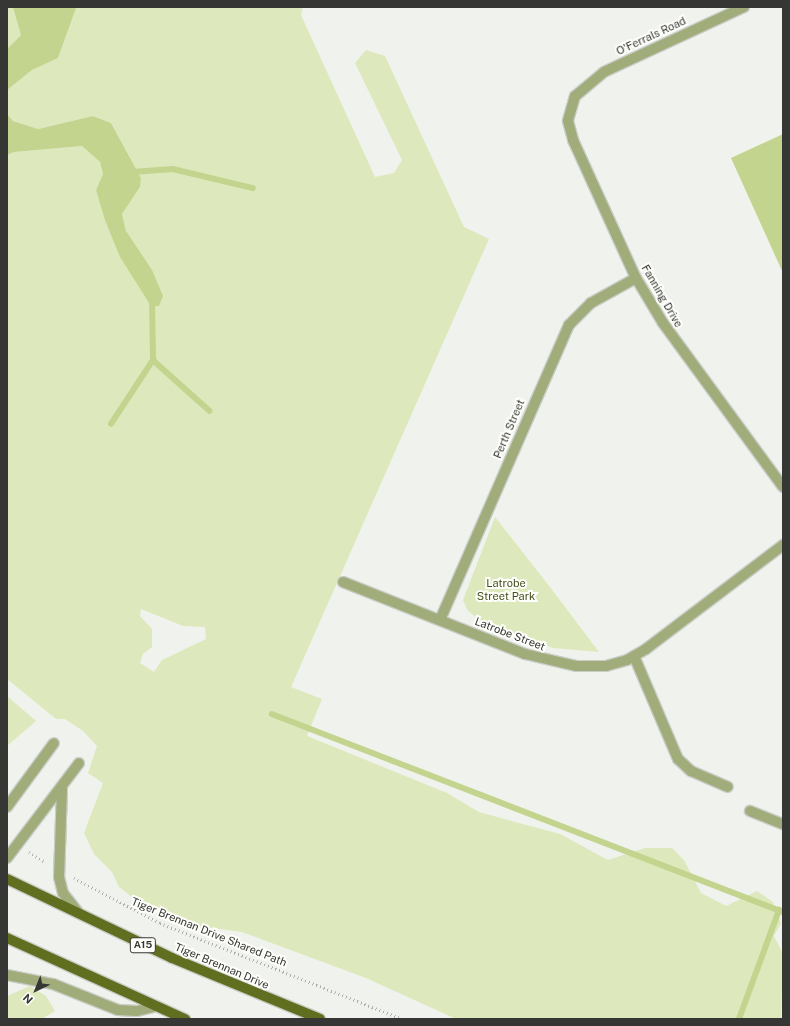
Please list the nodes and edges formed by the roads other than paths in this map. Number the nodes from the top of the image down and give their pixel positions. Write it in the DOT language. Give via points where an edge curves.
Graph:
graph roads {
  1 [pos="744,7"];
  2 [pos="575,96"];
  3 [pos="636,278"];
  4 [pos="783,487"];
  5 [pos="783,545"];
  6 [pos="343,582"];
  7 [pos="440,620"];
  8 [pos="634,656"];
  9 [pos="54,743"];
  10 [pos="80,763"];
  11 [pos="728,787"];
  12 [pos="62,788"];
  13 [pos="9,803"];
  14 [pos="750,811"];
  15 [pos="783,824"];
  16 [pos="7,858"];
  17 [pos="7,879"];
  18 [pos="83,917"];
  19 [pos="7,938"];
  20 [pos="7,975"];
  21 [pos="153,1006"];
  22 [pos="185,1019"];
  23 [pos="320,1019"];
  1 -- 2 [label="street, O'Ferrals Road" via="604,72"];
  2 -- 3 [label="street, Fanning Drive" via="568,121 573,140"];
  3 -- 4 [label="street, Fanning Drive" via="681,350"];
  3 -- 7 [label="street, Perth Street" via="591,303 569,325"];
  5 -- 8 [label="street, Latrobe Street"];
  6 -- 7 [label="street, Latrobe Street"];
  7 -- 8 [label="street, Latrobe Street" via="550,662 606,666"];
  8 -- 11 [label="street" via="678,759 691,771"];
  9 -- 13 [label="street"];
  10 -- 12 [label="street"];
  12 -- 16 [label="street"];
  12 -- 18 [label="street" via="59,870 63,893"];
  14 -- 15 [label="street"];
  17 -- 18 [label="main road, Tiger Brennan Drive / A15"];
  18 -- 23 [label="main road, Tiger Brennan Drive / A15" via="255,994"];
  19 -- 21 [label="main road"];
  20 -- 21 [label="street" via="53,984 118,1010 137,1011"];
  21 -- 22 [label="main road"];
}
